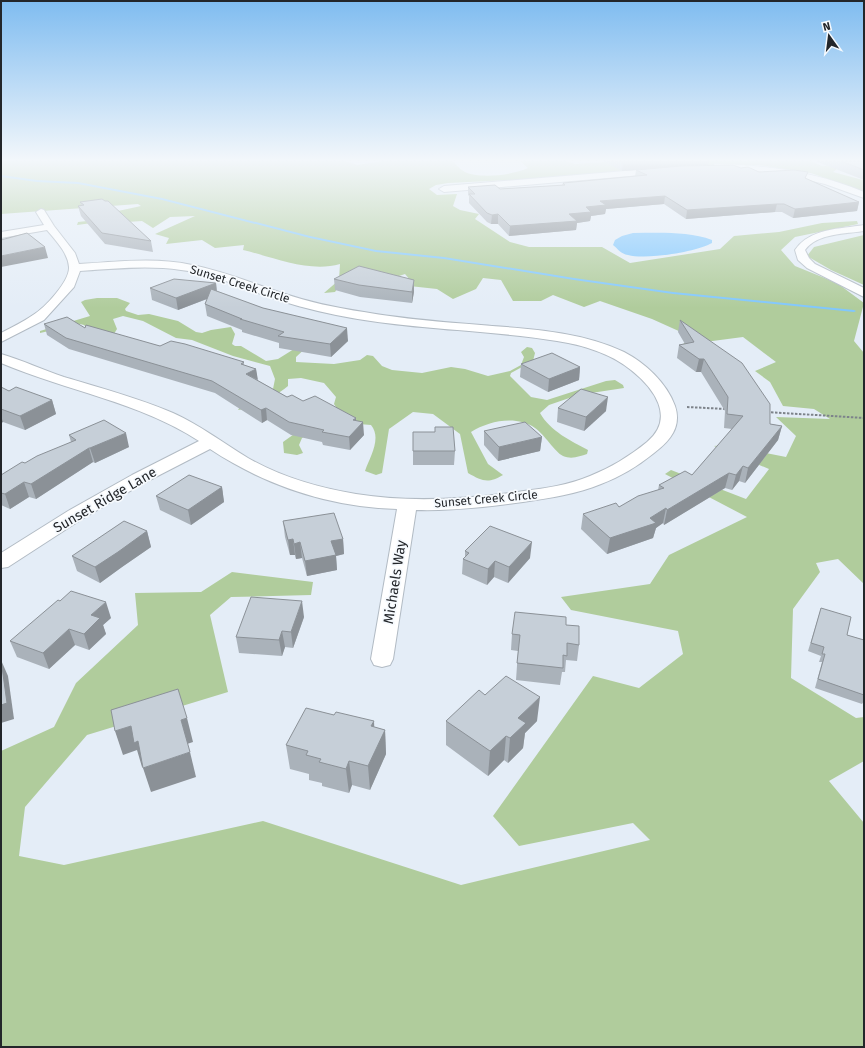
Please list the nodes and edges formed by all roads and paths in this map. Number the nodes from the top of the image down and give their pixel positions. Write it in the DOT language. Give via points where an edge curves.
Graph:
graph roads {
  1 [pos="41,212"];
  2 [pos="50,227"];
  3 [pos="864,228"];
  4 [pos="1,235"];
  5 [pos="75,268"];
  6 [pos="864,293"];
  7 [pos="1,338"];
  8 [pos="1,358"];
  9 [pos="667,406"];
  10 [pos="730,410"];
  11 [pos="761,412"];
  12 [pos="864,418"];
  13 [pos="211,442"];
  14 [pos="407,505"];
  15 [pos="1,562"];
  16 [pos="382,659"];
  1 -- 2 [label="street"];
  2 -- 4 [label="street"];
  2 -- 5 [label="street" via="70,253"];
  3 -- 6 [label="street" via="809,240 800,250 804,260 811,266"];
  5 -- 7 [label="street" via="70,284 54,302 39,316"];
  5 -- 9 [label="street, Sunset Creek Circle" via="122,265 188,268 289,299 362,316 562,337 596,346 619,356 638,369 661,392"];
  8 -- 13 [label="street, Sunset Creek Circle" via="30,371 108,395 170,418"];
  9 -- 10 [label="path"];
  9 -- 14 [label="street, Sunset Creek Circle" via="670,414 668,430 620,468 587,484 508,499"];
  11 -- 12 [label="path"];
  13 -- 14 [label="street, Sunset Creek Circle" via="263,473 296,486 336,496"];
  13 -- 15 [label="street, Sunset Ridge Lane" via="138,479"];
  14 -- 16 [label="street, Michaels Way"];
}
